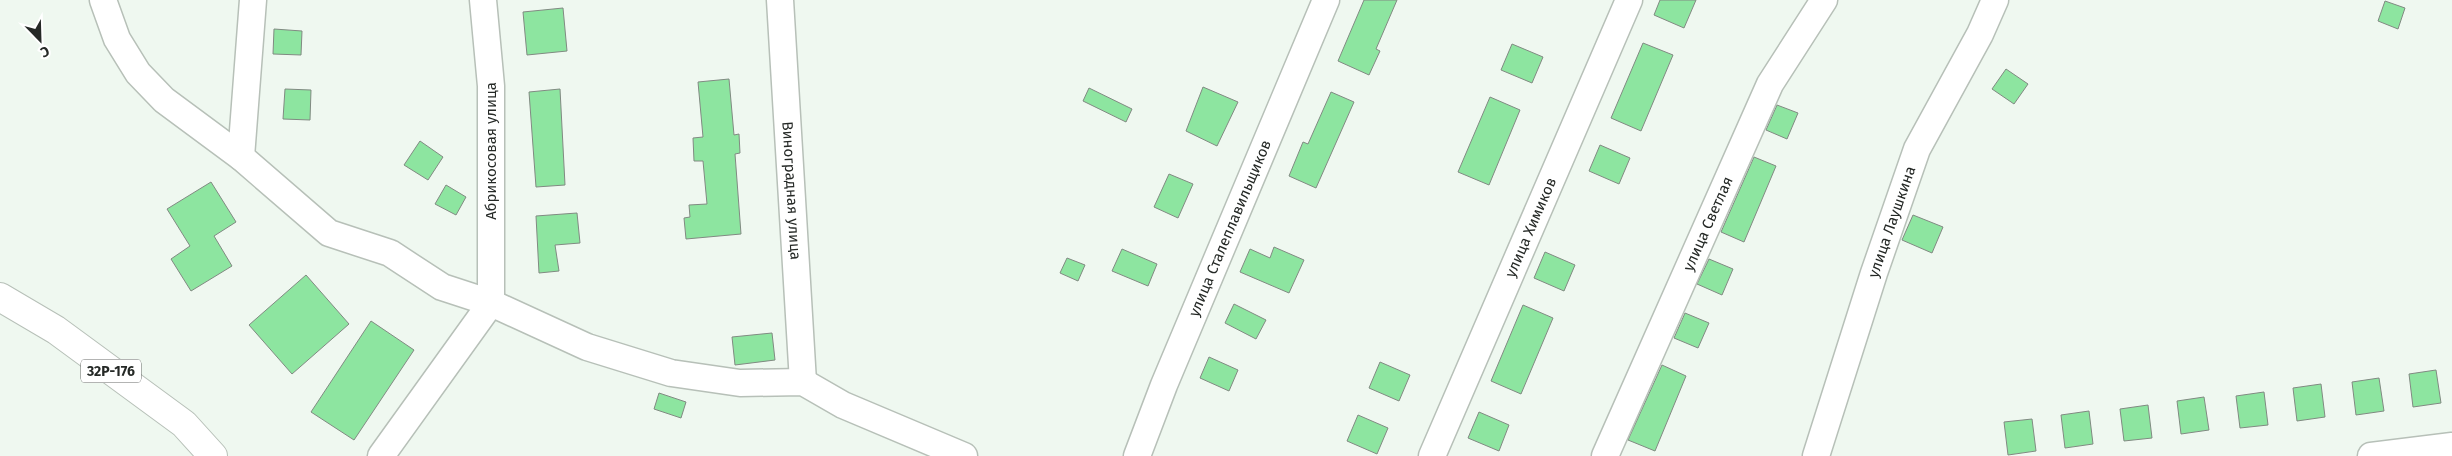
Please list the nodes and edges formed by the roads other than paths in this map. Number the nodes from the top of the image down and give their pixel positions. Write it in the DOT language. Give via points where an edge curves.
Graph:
graph roads {
  1 [pos="103,0"];
  2 [pos="253,0"];
  3 [pos="483,0"];
  4 [pos="780,0"];
  5 [pos="1326,0"];
  6 [pos="1824,0"];
  7 [pos="1995,0"];
  8 [pos="1624,3"];
  9 [pos="241,157"];
  10 [pos="0,297"];
  11 [pos="491,303"];
  12 [pos="803,382"];
  13 [pos="2452,446"];
  14 [pos="213,456"];
  15 [pos="381,456"];
  16 [pos="964,456"];
  17 [pos="1137,456"];
  18 [pos="1432,456"];
  19 [pos="1605,456"];
  20 [pos="1816,456"];
  21 [pos="2370,456"];
  1 -- 9 [label="street" via="117,39 138,73 164,100"];
  2 -- 9 [label="street"];
  3 -- 11 [label="street, Абрикосовая улица" via="491,86"];
  4 -- 12 [label="street, Виноградная улица"];
  5 -- 17 [label="street, улица Сталеплавильщиков"];
  6 -- 19 [label="street, улица Светлая" via="1770,84"];
  7 -- 20 [label="street, улица Лаушкина" via="1980,34 1917,148"];
  8 -- 18 [label="street, улица Химиков"];
  9 -- 11 [label="street" via="329,233 390,253 442,288"];
  10 -- 14 [label="main road, 32Р-176" via="56,330 184,424"];
  11 -- 12 [label="street" via="587,347 671,373 740,383"];
  11 -- 15 [label="street"];
  12 -- 16 [label="street" via="843,405"];
  13 -- 21 [label="street"];
}
